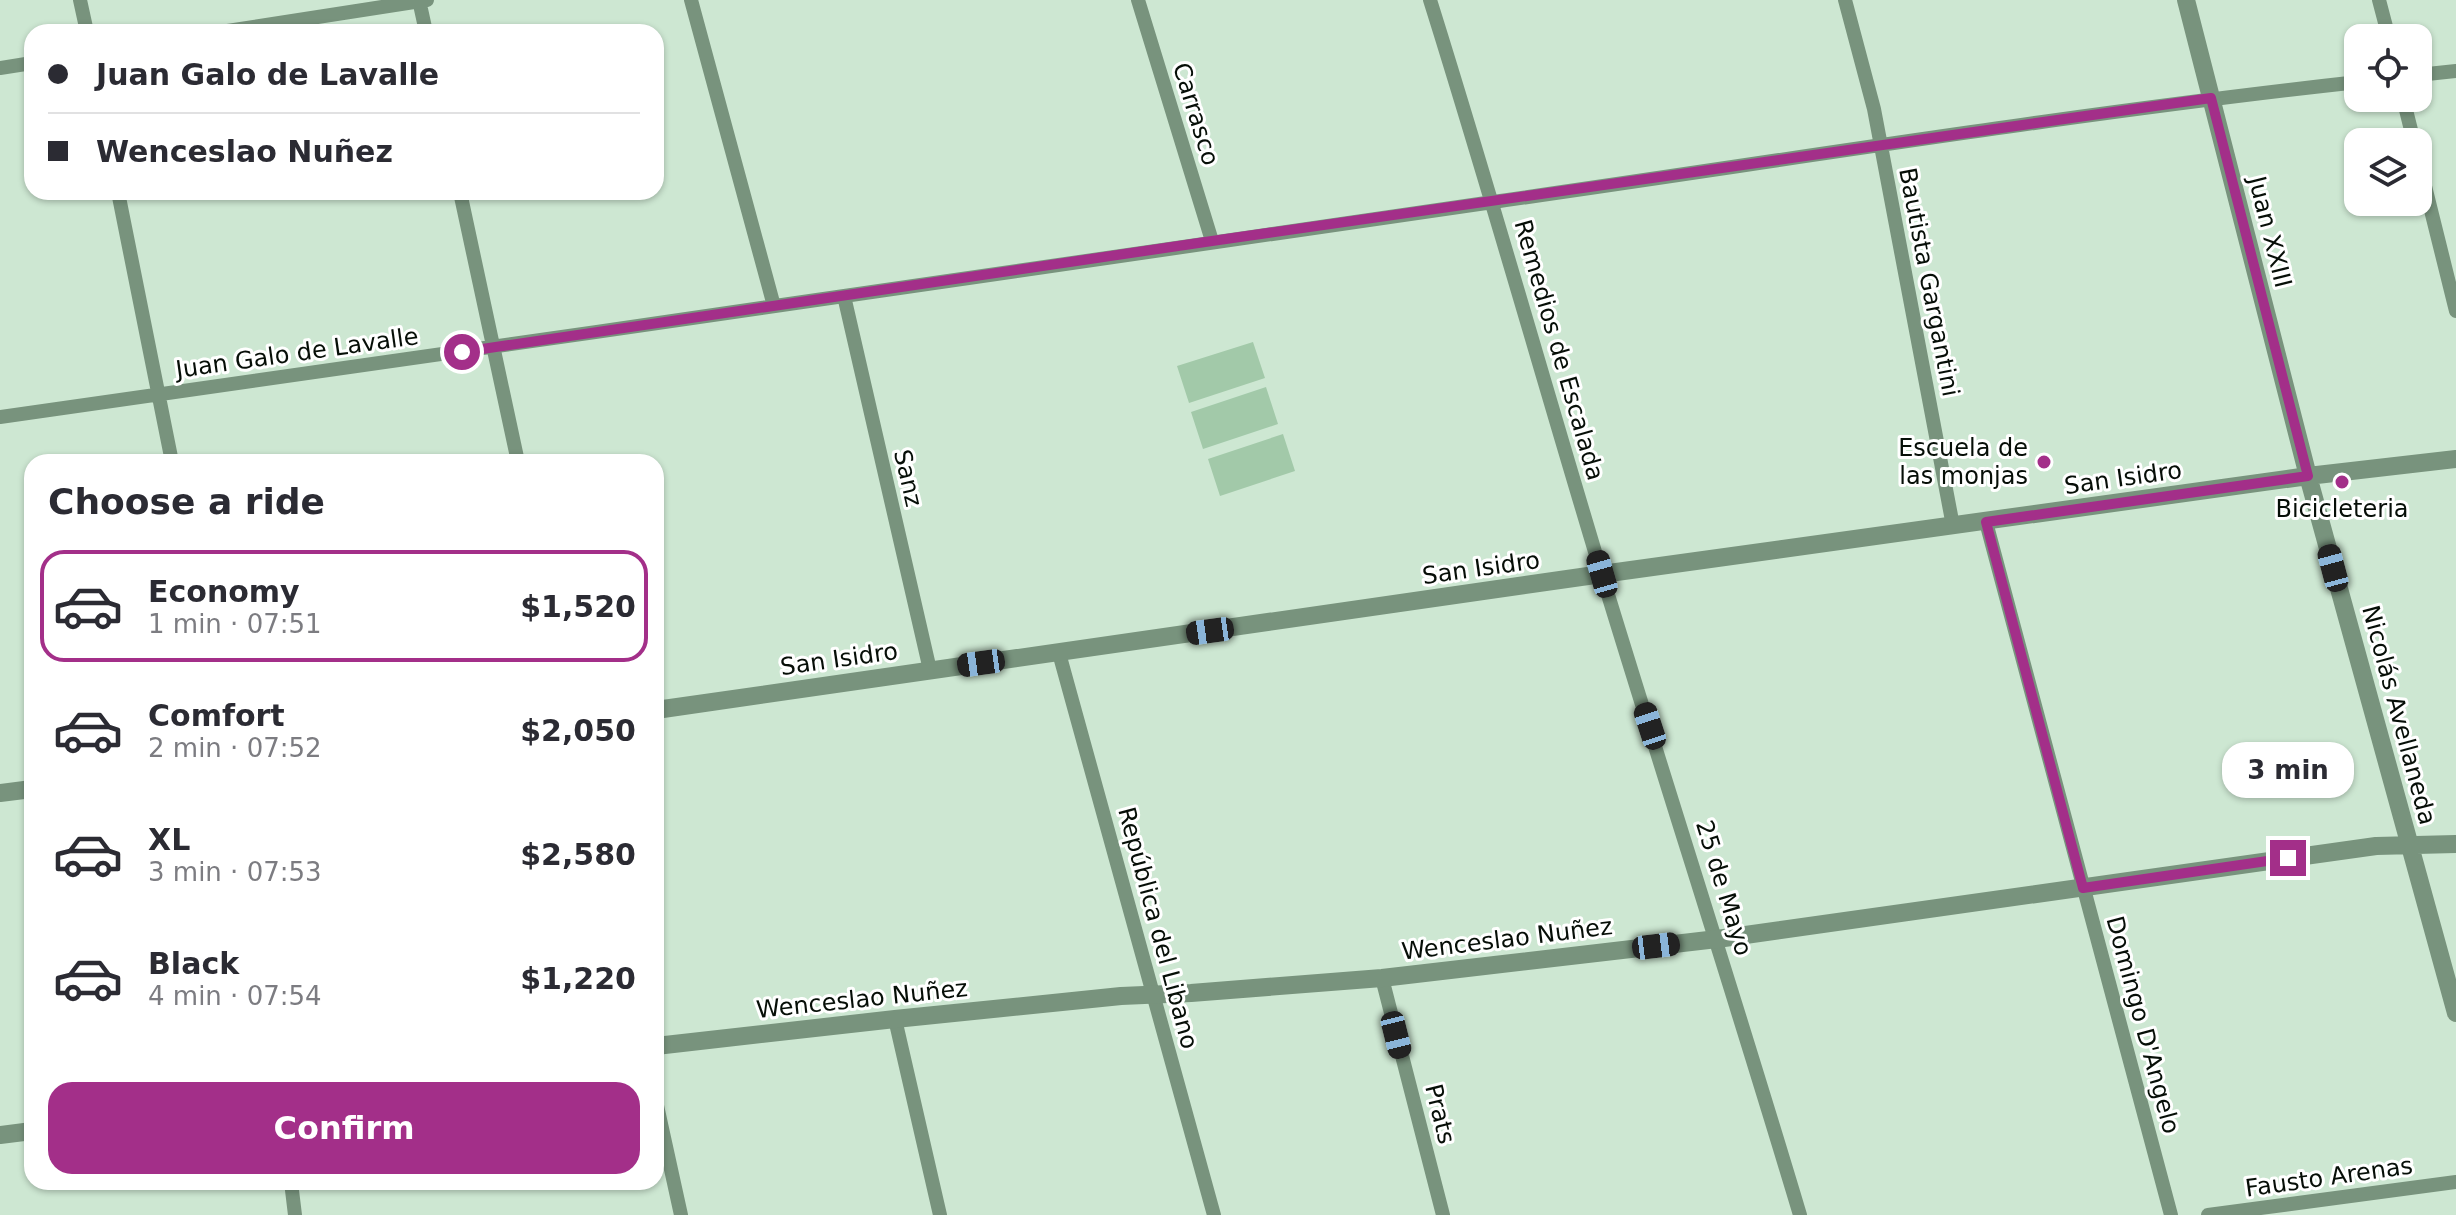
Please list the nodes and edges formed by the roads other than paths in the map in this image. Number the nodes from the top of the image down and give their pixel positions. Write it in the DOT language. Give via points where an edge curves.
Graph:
graph roads {
  1 [pos="80,0"];
  2 [pos="422,0"];
  3 [pos="691,0"];
  4 [pos="1138,0"];
  5 [pos="1430,0"];
  6 [pos="1845,0"];
  7 [pos="2186,0"];
  8 [pos="2379,0"];
  9 [pos="85,24"];
  10 [pos="271,24"];
  11 [pos="425,24"];
  12 [pos="2385,24"];
  13 [pos="24,64"];
  14 [pos="0,68"];
  15 [pos="2456,71"];
  16 [pos="2432,74"];
  17 [pos="2344,84"];
  18 [pos="2211,98"];
  19 [pos="1880,144"];
  20 [pos="120,200"];
  21 [pos="462,200"];
  22 [pos="1493,202"];
  23 [pos="2432,214"];
  24 [pos="1212,241"];
  25 [pos="844,296"];
  26 [pos="774,306"];
  27 [pos="2456,311"];
  28 [pos="493,348"];
  29 [pos="157,395"];
  30 [pos="0,417"];
  31 [pos="170,454"];
  32 [pos="516,454"];
  33 [pos="2456,459"];
  34 [pos="2308,476"];
  35 [pos="1986,522"];
  36 [pos="1953,526"];
  37 [pos="1602,574"];
  38 [pos="1059,653"];
  39 [pos="930,670"];
  40 [pos="664,709"];
  41 [pos="24,790"];
  42 [pos="0,793"];
  43 [pos="2456,844"];
  44 [pos="2410,845"];
  45 [pos="2083,888"];
  46 [pos="1717,939"];
  47 [pos="1382,978"];
  48 [pos="1154,995"];
  49 [pos="2456,1013"];
  50 [pos="895,1019"];
  51 [pos="664,1045"];
  52 [pos="24,1132"];
  53 [pos="0,1135"];
  54 [pos="664,1137"];
  55 [pos="2456,1182"];
  56 [pos="292,1190"];
  57 [pos="295,1215"];
  58 [pos="681,1215"];
  59 [pos="940,1215"];
  60 [pos="1214,1215"];
  61 [pos="1443,1215"];
  62 [pos="1800,1215"];
  63 [pos="2171,1215"];
  64 [pos="2208,1215"];
  1 -- 9 [label="street"];
  2 -- 10 [label="street"];
  2 -- 11 [label="street"];
  3 -- 26 [label="street"];
  4 -- 24 [label="street, Carrasco"];
  5 -- 22 [label="street, Remedios de Escalada"];
  6 -- 19 [label="street, Bautista Gargantini"];
  7 -- 18 [label="street, Juan XXIII"];
  8 -- 12 [label="street"];
  13 -- 14 [label="street"];
  15 -- 16 [label="street"];
  17 -- 18 [label="street, Juan Galo de Lavalle"];
  18 -- 19 [label="street, Juan Galo de Lavalle"];
  18 -- 34 [label="street, Juan XXIII"];
  19 -- 22 [label="street, Juan Galo de Lavalle"];
  19 -- 36 [label="street, Bautista Gargantini"];
  20 -- 29 [label="street"];
  21 -- 28 [label="street"];
  22 -- 24 [label="street, Juan Galo de Lavalle"];
  22 -- 37 [label="street, Remedios de Escalada"];
  23 -- 27 [label="street"];
  24 -- 25 [label="street, Juan Galo de Lavalle"];
  25 -- 26 [label="street, Juan Galo de Lavalle"];
  25 -- 39 [label="street, Sanz"];
  26 -- 28 [label="street, Juan Galo de Lavalle"];
  28 -- 29 [label="street, Juan Galo de Lavalle"];
  28 -- 32 [label="street"];
  29 -- 30 [label="street, Juan Galo de Lavalle"];
  29 -- 31 [label="street"];
  33 -- 34 [label="street, San Isidro"];
  34 -- 35 [label="street, San Isidro"];
  34 -- 44 [label="street, Nicolás Avellaneda"];
  35 -- 36 [label="street, San Isidro"];
  35 -- 45 [label="street, Domingo D'Angelo"];
  36 -- 37 [label="street, San Isidro"];
  37 -- 38 [label="street, San Isidro"];
  37 -- 46 [label="street, 25 de Mayo"];
  38 -- 39 [label="street, San Isidro"];
  38 -- 48 [label="street, República del Libano"];
  39 -- 40 [label="street, San Isidro"];
  41 -- 42 [label="street"];
  43 -- 44 [label="street, Wenceslao Nuñez"];
  44 -- 45 [label="street, Wenceslao Nuñez"];
  44 -- 49 [label="street, Nicolás Avellaneda"];
  45 -- 46 [label="street, Wenceslao Nuñez"];
  45 -- 63 [label="street, Domingo D'Angelo"];
  46 -- 47 [label="street, Wenceslao Nuñez"];
  46 -- 62 [label="street, 25 de Mayo"];
  47 -- 48 [label="street, Wenceslao Nuñez"];
  47 -- 61 [label="street, Prats"];
  48 -- 50 [label="street, Wenceslao Nuñez"];
  48 -- 60 [label="street, República del Libano"];
  50 -- 51 [label="street, Wenceslao Nuñez"];
  50 -- 59 [label="street"];
  52 -- 53 [label="street"];
  54 -- 58 [label="street"];
  55 -- 64 [label="street, Fausto Arenas"];
  56 -- 57 [label="street"];
}
